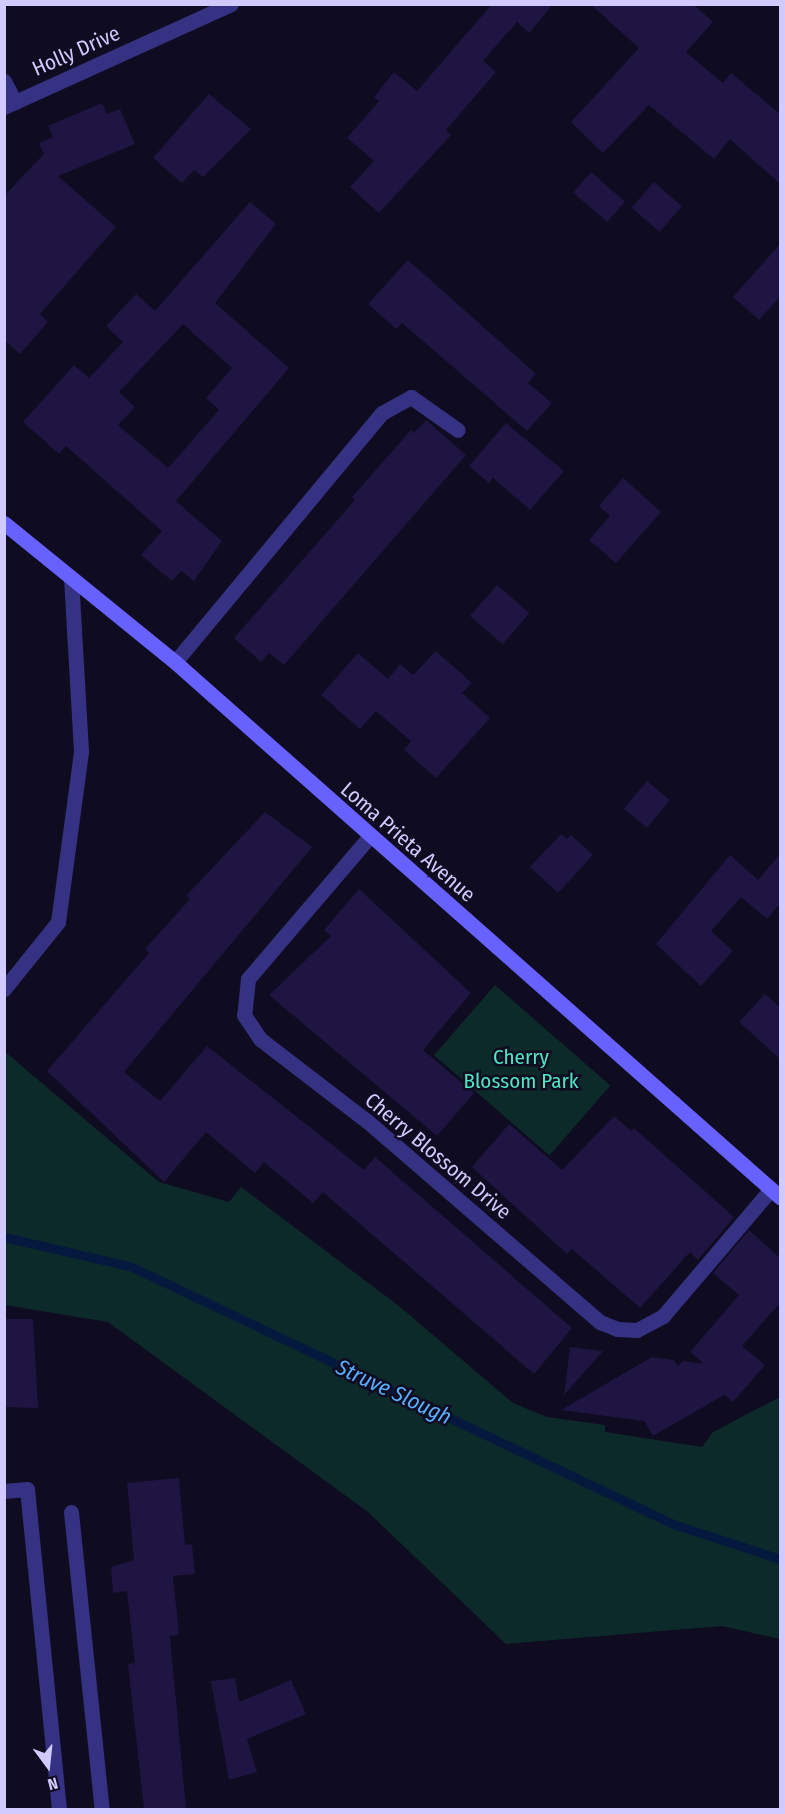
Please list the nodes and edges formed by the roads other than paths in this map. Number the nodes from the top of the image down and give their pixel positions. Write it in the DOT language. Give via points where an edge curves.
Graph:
graph roads {
  1 [pos="231,4"];
  2 [pos="4,81"];
  3 [pos="10,104"];
  4 [pos="458,430"];
  5 [pos="4,523"];
  6 [pos="71,578"];
  7 [pos="174,662"];
  8 [pos="370,836"];
  9 [pos="4,989"];
  10 [pos="776,1193"];
  11 [pos="4,1491"];
  12 [pos="71,1512"];
  13 [pos="59,1809"];
  14 [pos="102,1809"];
  1 -- 3 [label="street, Holly Drive"];
  2 -- 3 [label="street"];
  4 -- 7 [label="street" via="411,398 388,408"];
  5 -- 6 [label="street, Loma Prieta Avenue"];
  6 -- 7 [label="street, Loma Prieta Avenue"];
  6 -- 9 [label="street" via="81,751 58,922"];
  7 -- 8 [label="street, Loma Prieta Avenue"];
  8 -- 10 [label="street, Loma Prieta Avenue"];
  8 -- 10 [label="street, Cherry Blossom Drive" via="248,979 244,1015 260,1039 367,1121 600,1322 617,1329 637,1330 663,1316"];
  11 -- 13 [label="street" via="27,1489"];
  12 -- 14 [label="street"];
}
